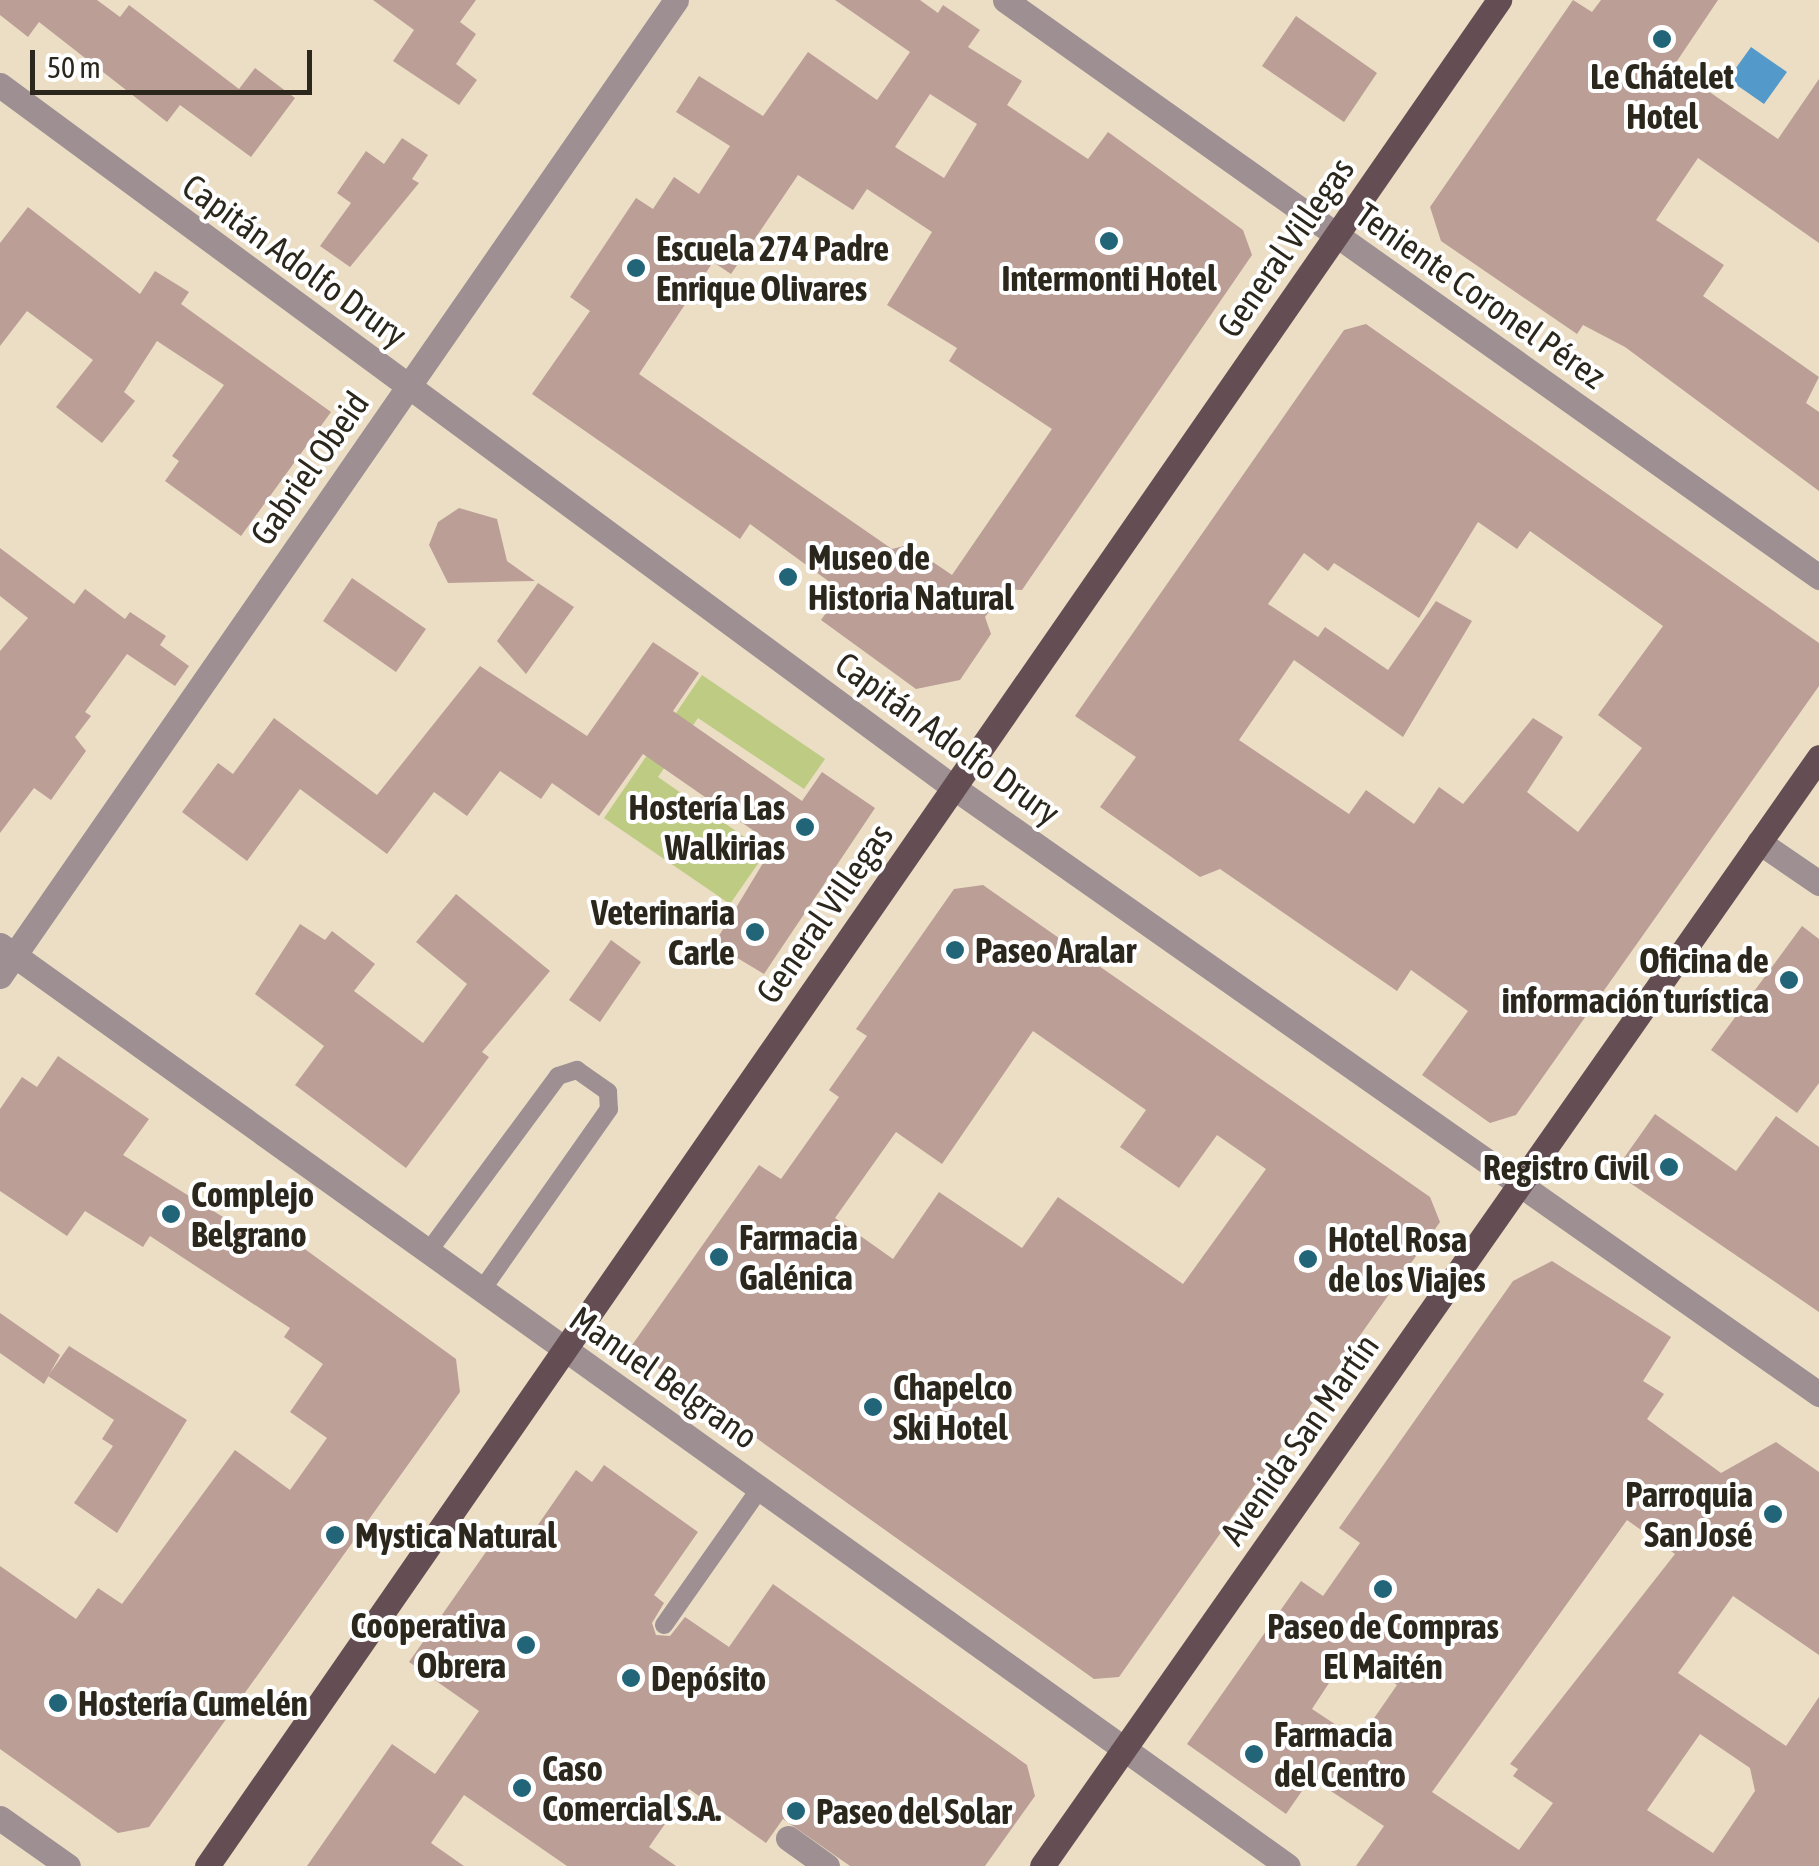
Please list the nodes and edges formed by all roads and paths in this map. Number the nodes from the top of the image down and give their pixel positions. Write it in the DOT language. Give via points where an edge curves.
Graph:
graph roads {
  1 [pos="676,0"];
  2 [pos="1005,0"];
  3 [pos="1498,0"];
  4 [pos="0,85"];
  5 [pos="1336,235"];
  6 [pos="408,387"];
  7 [pos="1819,577"];
  8 [pos="1819,757"];
  9 [pos="953,788"];
  10 [pos="1759,842"];
  11 [pos="1816,875"];
  12 [pos="5,959"];
  13 [pos="1520,1186"];
  14 [pos="428,1252"];
  15 [pos="481,1291"];
  16 [pos="564,1350"];
  17 [pos="1819,1394"];
  18 [pos="760,1487"];
  19 [pos="664,1625"];
  20 [pos="1123,1750"];
  21 [pos="0,1818"];
  22 [pos="788,1838"];
  23 [pos="68,1866"];
  24 [pos="207,1866"];
  25 [pos="827,1866"];
  26 [pos="1042,1866"];
  27 [pos="1288,1866"];
  1 -- 6 [label="street, Gabriel Obeid"];
  2 -- 5 [label="street, Teniente Coronel Pérez"];
  3 -- 5 [label="main road, General Villegas"];
  4 -- 6 [label="street, Capitán Adolfo Drury"];
  5 -- 7 [label="street, Teniente Coronel Pérez"];
  5 -- 9 [label="main road, General Villegas"];
  6 -- 9 [label="street, Capitán Adolfo Drury"];
  6 -- 12 [label="street, Gabriel Obeid"];
  8 -- 10 [label="main road, Avenida San Martín"];
  9 -- 13 [label="street, Capitán Adolfo Drury"];
  9 -- 16 [label="main road, General Villegas"];
  10 -- 11 [label="street"];
  10 -- 13 [label="main road, Avenida San Martín"];
  12 -- 14 [label="street, Manuel Belgrano"];
  13 -- 17 [label="street, Capitán Adolfo Drury"];
  13 -- 20 [label="main road, Avenida San Martín"];
  14 -- 15 [label="street, Manuel Belgrano"];
  14 -- 15 [label="lane" via="558,1076 577,1070 608,1092 609,1110"];
  15 -- 16 [label="street, Manuel Belgrano"];
  16 -- 18 [label="street, Manuel Belgrano"];
  16 -- 24 [label="main road, General Villegas"];
  18 -- 19 [label="lane"];
  18 -- 20 [label="street, Manuel Belgrano"];
  20 -- 26 [label="main road, Avenida San Martín"];
  20 -- 27 [label="street, Manuel Belgrano"];
  21 -- 23 [label="street"];
  22 -- 25 [label="street"];
}
